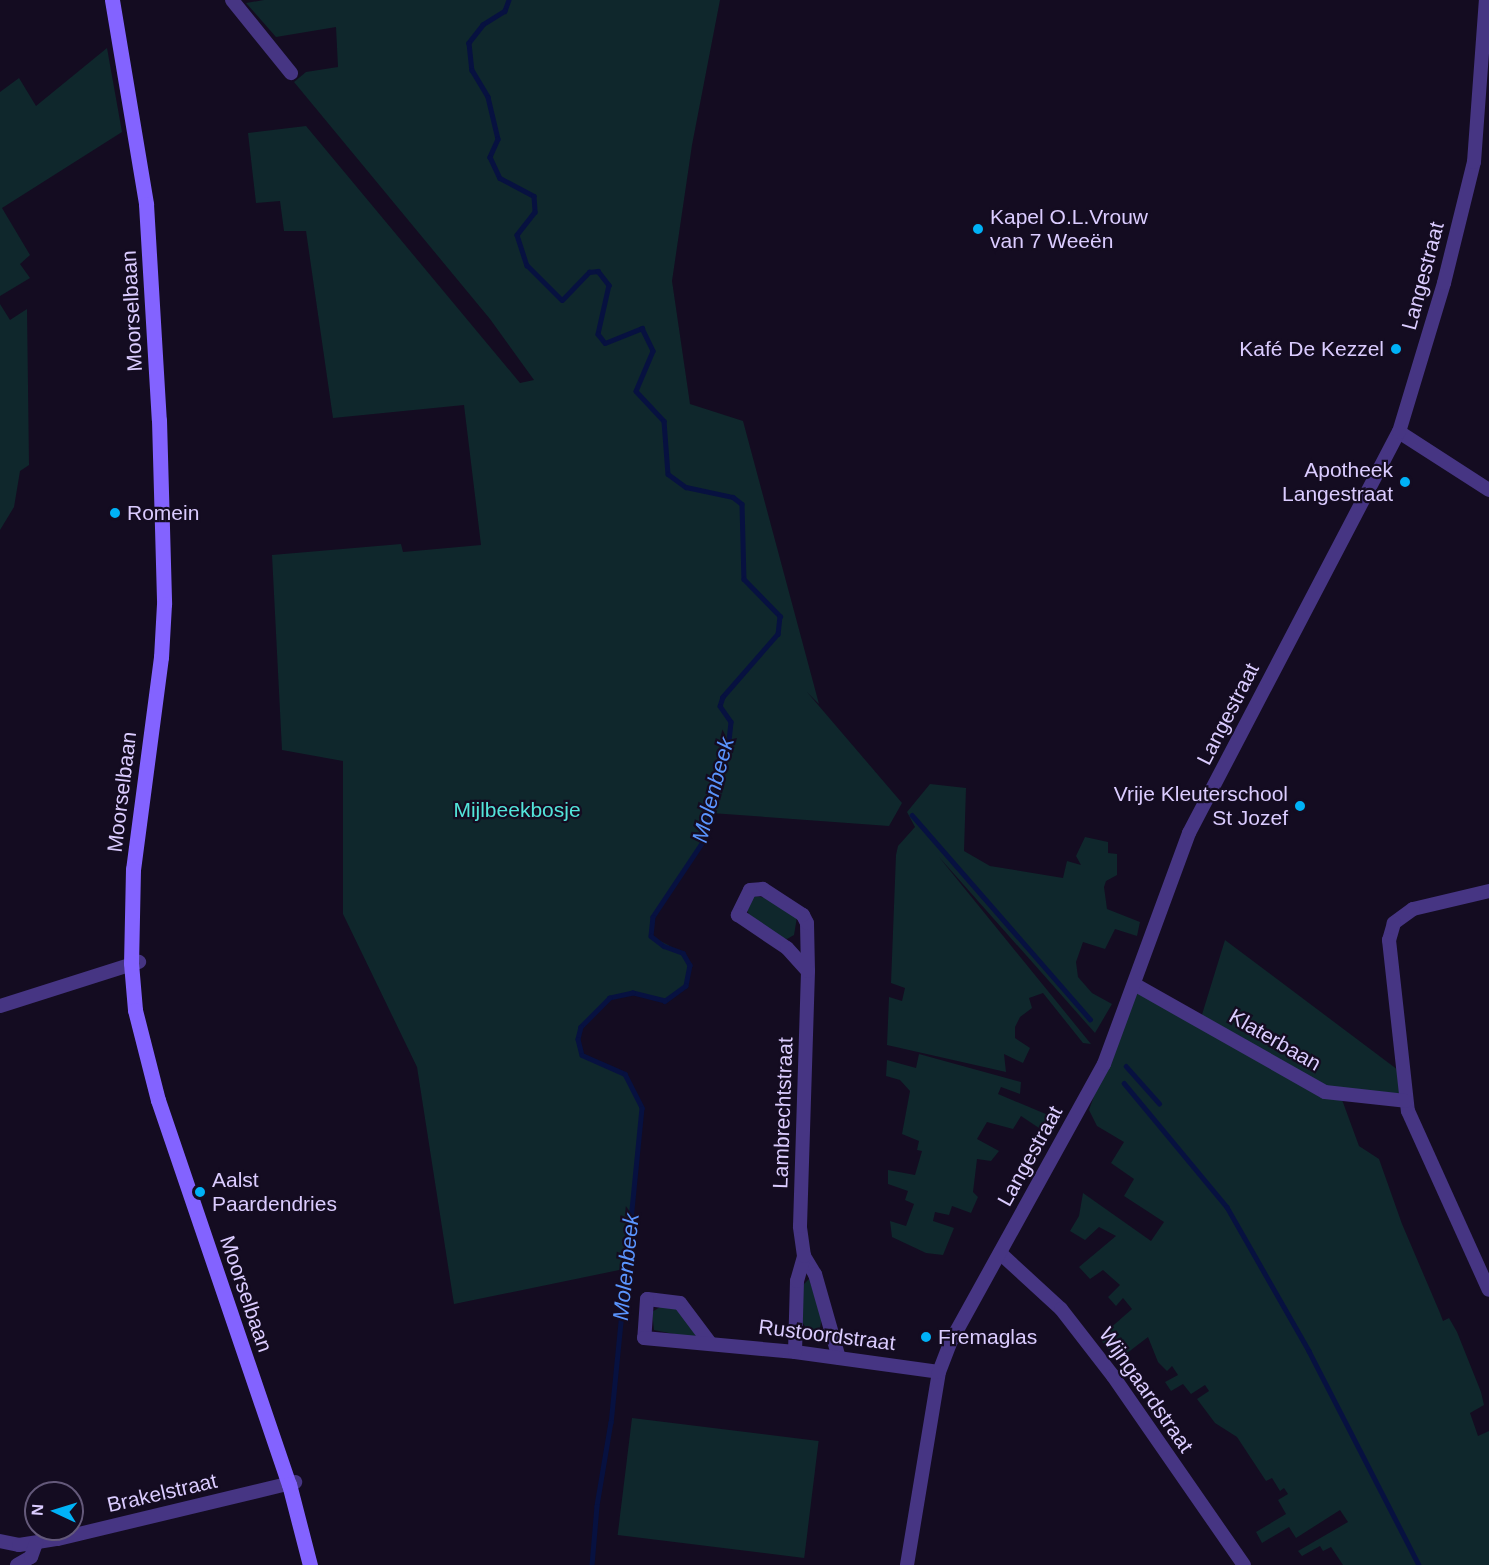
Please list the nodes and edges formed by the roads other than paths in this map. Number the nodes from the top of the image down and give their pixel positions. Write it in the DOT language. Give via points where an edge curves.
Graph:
graph roads {
  1 [pos="112,0"];
  2 [pos="232,0"];
  3 [pos="1486,0"];
  4 [pos="291,73"];
  5 [pos="1400,432"];
  6 [pos="1489,490"];
  7 [pos="1489,891"];
  8 [pos="135,962"];
  9 [pos="808,971"];
  10 [pos="1134,984"];
  11 [pos="0,1006"];
  12 [pos="1406,1101"];
  13 [pos="1000,1253"];
  14 [pos="804,1256"];
  15 [pos="1489,1290"];
  16 [pos="710,1343"];
  17 [pos="795,1352"];
  18 [pos="839,1358"];
  19 [pos="939,1372"];
  20 [pos="292,1483"];
  21 [pos="0,1541"];
  22 [pos="36,1543"];
  23 [pos="17,1565"];
  24 [pos="310,1565"];
  25 [pos="907,1565"];
  26 [pos="1244,1565"];
  1 -- 8 [label="main road, Moorselbaan" via="146,204 159,420 164,604 161,657 134,859"];
  2 -- 4 [label="street"];
  3 -- 5 [label="street, Langestraat" via="1474,162 1444,283"];
  5 -- 6 [label="street"];
  5 -- 10 [label="street, Langestraat" via="1189,833"];
  7 -- 12 [label="street" via="1413,909 1394,923 1389,940"];
  8 -- 11 [label="street"];
  8 -- 20 [label="main road, Moorselbaan" via="135,1010 154,1089"];
  9 -- 9 [label="street, Lambrechtstraat" via="807,923 803,915 763,889 750,890 738,915 788,948"];
  9 -- 14 [label="street, Lambrechtstraat" via="800,1226"];
  10 -- 12 [label="street, Klaterbaan" via="1325,1092"];
  10 -- 13 [label="street, Langestraat" via="1104,1064"];
  12 -- 15 [label="street"];
  13 -- 19 [label="street, Langestraat" via="951,1341"];
  13 -- 26 [label="street, Wijngaardstraat" via="1068,1317"];
  14 -- 17 [label="street, Lambrechtstraat" via="797,1281"];
  14 -- 18 [label="street, Lambrechtstraat" via="815,1274"];
  16 -- 16 [label="street, Rustoordstraat" via="696,1345 644,1338 647,1299 680,1303"];
  16 -- 17 [label="street, Rustoordstraat"];
  17 -- 18 [label="street, Rustoordstraat"];
  18 -- 19 [label="street, Rustoordstraat"];
  19 -- 25 [label="street, Langestraat"];
  20 -- 22 [label="street, Brakelstraat"];
  20 -- 24 [label="main road, Moorselbaan"];
  21 -- 22 [label="street, Brakelstraat"];
  22 -- 23 [label="street" via="31,1557"];
}
